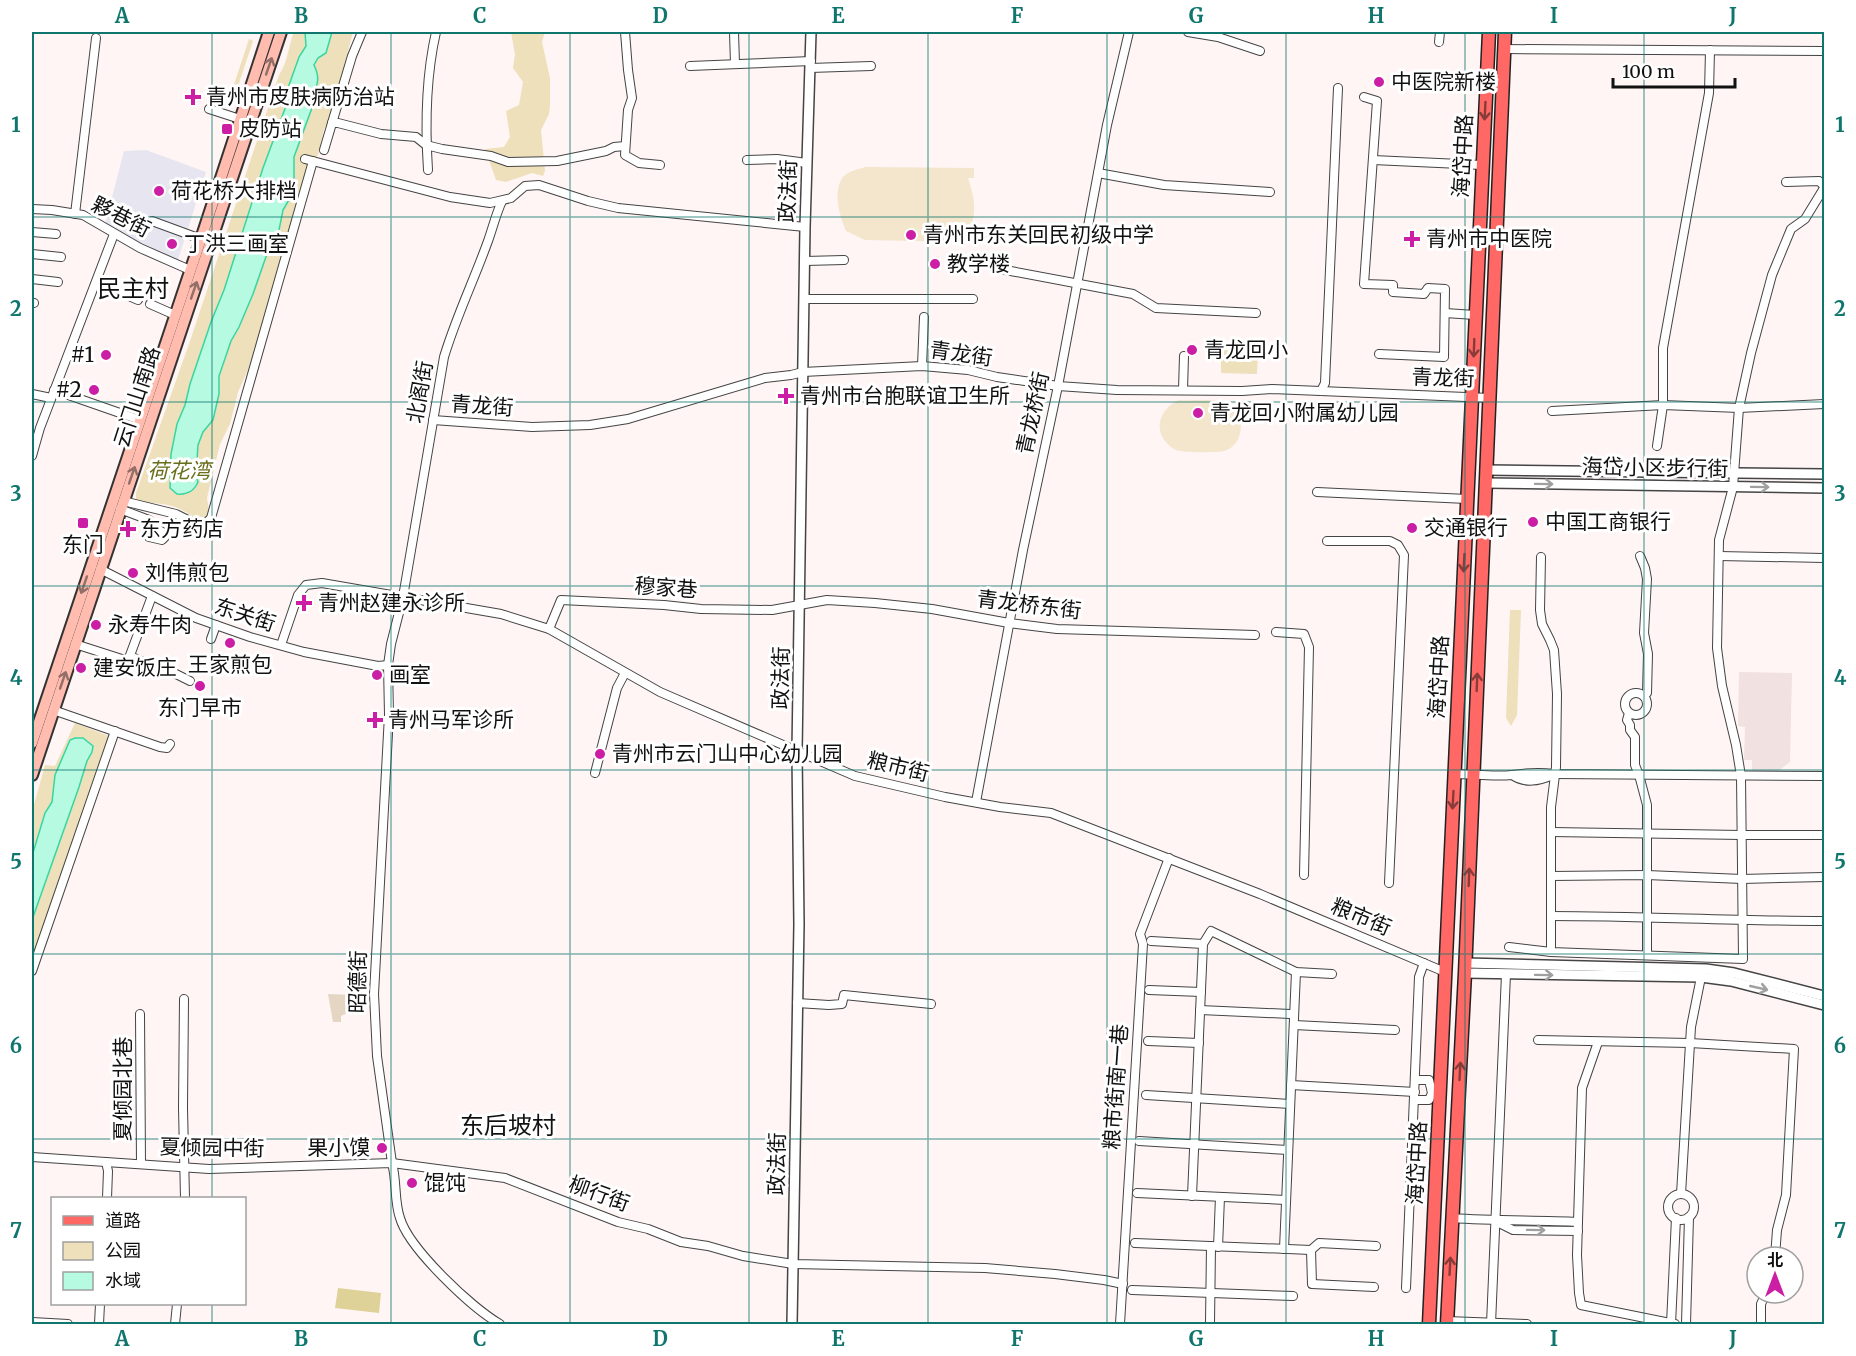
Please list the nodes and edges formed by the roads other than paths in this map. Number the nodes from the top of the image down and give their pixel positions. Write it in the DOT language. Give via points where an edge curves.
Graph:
graph roads {
  1 [pos="269,32"];
  2 [pos="281,32"];
  3 [pos="362,32"];
  4 [pos="436,32"];
  5 [pos="625,32"];
  6 [pos="734,32"];
  7 [pos="811,32"];
  8 [pos="1129,32"];
  9 [pos="1188,32"];
  10 [pos="1440,32"];
  11 [pos="1489,32"];
  12 [pos="1505,32"];
  13 [pos="96,38"];
  14 [pos="1440,42"];
  15 [pos="1504,48"];
  16 [pos="1710,50"];
  17 [pos="1260,51"];
  18 [pos="1824,51"];
  19 [pos="735,64"];
  20 [pos="810,65"];
  21 [pos="690,66"];
  22 [pos="871,66"];
  23 [pos="1338,88"];
  24 [pos="1364,97"];
  25 [pos="209,109"];
  26 [pos="245,121"];
  27 [pos="332,123"];
  28 [pos="426,145"];
  29 [pos="625,146"];
  30 [pos="324,150"];
  31 [pos="747,160"];
  32 [pos="1373,160"];
  33 [pos="807,163"];
  34 [pos="660,165"];
  35 [pos="1482,165"];
  36 [pos="428,170"];
  37 [pos="1098,173"];
  38 [pos="1786,182"];
  39 [pos="1824,187"];
  40 [pos="1270,192"];
  41 [pos="502,201"];
  42 [pos="32,208"];
  43 [pos="75,214"];
  44 [pos="152,221"];
  45 [pos="805,227"];
  46 [pos="32,232"];
  47 [pos="56,234"];
  48 [pos="114,234"];
  49 [pos="201,239"];
  50 [pos="32,254"];
  51 [pos="61,257"];
  52 [pos="844,260"];
  53 [pos="805,261"];
  54 [pos="1000,269"];
  55 [pos="190,270"];
  56 [pos="32,279"];
  57 [pos="58,282"];
  58 [pos="1077,284"];
  59 [pos="804,299"];
  60 [pos="973,299"];
  61 [pos="150,304"];
  62 [pos="1256,313"];
  63 [pos="1444,313"];
  64 [pos="175,315"];
  65 [pos="1475,315"];
  66 [pos="924,317"];
  67 [pos="1379,354"];
  68 [pos="1184,356"];
  69 [pos="922,366"];
  70 [pos="803,372"];
  71 [pos="1058,386"];
  72 [pos="1183,390"];
  73 [pos="1321,391"];
  74 [pos="32,394"];
  75 [pos="53,394"];
  76 [pos="1472,398"];
  77 [pos="1490,398"];
  78 [pos="1824,404"];
  79 [pos="1663,405"];
  80 [pos="1739,408"];
  81 [pos="1552,411"];
  82 [pos="140,420"];
  83 [pos="434,420"];
  84 [pos="1657,446"];
  85 [pos="32,456"];
  86 [pos="1486,470"];
  87 [pos="1735,473"];
  88 [pos="1824,474"];
  89 [pos="1486,483"];
  90 [pos="1733,487"];
  91 [pos="1824,488"];
  92 [pos="1317,492"];
  93 [pos="1467,499"];
  94 [pos="122,505"];
  95 [pos="152,526"];
  96 [pos="1327,541"];
  97 [pos="1640,556"];
  98 [pos="1719,556"];
  99 [pos="1541,557"];
  100 [pos="1824,558"];
  101 [pos="100,569"];
  102 [pos="152,596"];
  103 [pos="403,597"];
  104 [pos="800,605"];
  105 [pos="1009,623"];
  106 [pos="216,625"];
  107 [pos="549,629"];
  108 [pos="1276,632"];
  109 [pos="1255,635"];
  110 [pos="211,639"];
  111 [pos="75,644"];
  112 [pos="281,645"];
  113 [pos="130,656"];
  114 [pos="150,665"];
  115 [pos="388,666"];
  116 [pos="172,672"];
  117 [pos="625,673"];
  118 [pos="190,681"];
  119 [pos="1644,696"];
  120 [pos="53,710"];
  121 [pos="1629,713"];
  122 [pos="41,731"];
  123 [pos="115,731"];
  124 [pos="32,743"];
  125 [pos="170,744"];
  126 [pos="797,752"];
  127 [pos="595,773"];
  128 [pos="1454,774"];
  129 [pos="1473,774"];
  130 [pos="1554,774"];
  131 [pos="32,775"];
  132 [pos="1640,775"];
  133 [pos="1740,776"];
  134 [pos="1824,776"];
  135 [pos="976,802"];
  136 [pos="1551,832"];
  137 [pos="1648,833"];
  138 [pos="1742,835"];
  139 [pos="1824,835"];
  140 [pos="1169,858"];
  141 [pos="1304,874"];
  142 [pos="1647,875"];
  143 [pos="1551,876"];
  144 [pos="1824,877"];
  145 [pos="1742,879"];
  146 [pos="1389,883"];
  147 [pos="1551,916"];
  148 [pos="1647,916"];
  149 [pos="1742,921"];
  150 [pos="1824,921"];
  151 [pos="1150,941"];
  152 [pos="1203,944"];
  153 [pos="1509,948"];
  154 [pos="1551,952"];
  155 [pos="1647,955"];
  156 [pos="1424,963"];
  157 [pos="1465,968"];
  158 [pos="32,971"];
  159 [pos="1296,972"];
  160 [pos="1445,972"];
  161 [pos="1332,974"];
  162 [pos="1506,974"];
  163 [pos="1701,977"];
  164 [pos="1149,990"];
  165 [pos="1201,992"];
  166 [pos="1824,996"];
  167 [pos="184,999"];
  168 [pos="797,1003"];
  169 [pos="931,1004"];
  170 [pos="1824,1005"];
  171 [pos="1200,1010"];
  172 [pos="140,1014"];
  173 [pos="1290,1014"];
  174 [pos="1294,1025"];
  175 [pos="1395,1030"];
  176 [pos="1538,1040"];
  177 [pos="1148,1041"];
  178 [pos="1598,1042"];
  179 [pos="1199,1043"];
  180 [pos="1690,1043"];
  181 [pos="1416,1080"];
  182 [pos="1291,1085"];
  183 [pos="1436,1094"];
  184 [pos="1146,1095"];
  185 [pos="1415,1096"];
  186 [pos="1197,1098"];
  187 [pos="1290,1104"];
  188 [pos="1139,1141"];
  189 [pos="1195,1144"];
  190 [pos="1288,1150"];
  191 [pos="32,1157"];
  192 [pos="106,1162"];
  193 [pos="141,1164"];
  194 [pos="392,1164"];
  195 [pos="184,1167"];
  196 [pos="1137,1193"];
  197 [pos="1681,1194"];
  198 [pos="1192,1196"];
  199 [pos="107,1197"];
  200 [pos="185,1197"];
  201 [pos="1220,1197"];
  202 [pos="1286,1200"];
  203 [pos="1689,1217"];
  204 [pos="1452,1218"];
  205 [pos="1676,1218"];
  206 [pos="1496,1221"];
  207 [pos="1578,1222"];
  208 [pos="1578,1231"];
  209 [pos="1135,1243"];
  210 [pos="1776,1245"];
  211 [pos="1215,1246"];
  212 [pos="1376,1246"];
  213 [pos="1284,1249"];
  214 [pos="1311,1250"];
  215 [pos="793,1264"];
  216 [pos="1122,1284"];
  217 [pos="1374,1287"];
  218 [pos="1406,1288"];
  219 [pos="1132,1290"];
  220 [pos="1210,1292"];
  221 [pos="1293,1296"];
  222 [pos="100,1305"];
  223 [pos="177,1305"];
  224 [pos="1761,1305"];
  225 [pos="32,1322"];
  226 [pos="1447,1323"];
  227 [pos="68,1324"];
  228 [pos="99,1324"];
  229 [pos="175,1324"];
  230 [pos="500,1324"];
  231 [pos="792,1324"];
  232 [pos="1120,1324"];
  233 [pos="1210,1324"];
  234 [pos="1429,1324"];
  235 [pos="1491,1324"];
  236 [pos="1527,1324"];
  237 [pos="1673,1324"];
  238 [pos="1686,1324"];
  239 [pos="1761,1324"];
  1 -- 26 [label="main road, 云门山南路"];
  26 -- 2 [label="main road, 云门山南路, one-way"];
  3 -- 30 [label="street"];
  4 -- 28 [label="street"];
  5 -- 29 [label="street" via="632,98"];
  6 -- 19 [label="street"];
  7 -- 20 [label="street, 政法街"];
  8 -- 37 [label="street, 青龙桥街"];
  9 -- 17 [label="street"];
  10 -- 14 [label="street"];
  11 -- 35 [label="main road, 海岱中路, one-way"];
  12 -- 15 [label="main road, 海岱中路"];
  13 -- 43 [label="street"];
  15 -- 16 [label="street"];
  15 -- 77 [label="main road, 海岱中路"];
  16 -- 18 [label="street"];
  16 -- 79 [label="street" via="1709,93 1663,348"];
  19 -- 20 [label="street"];
  19 -- 21 [label="street"];
  20 -- 22 [label="street"];
  20 -- 33 [label="street, 政法街"];
  23 -- 73 [label="street"];
  24 -- 32 [label="street" via="1377,101"];
  25 -- 26 [label="street"];
  26 -- 49 [label="main road, 云门山南路"];
  94 -- 26 [label="main road, 云门山南路, one-way"];
  27 -- 28 [label="street" via="416,137"];
  28 -- 29 [label="street" via="508,162 557,161"];
  28 -- 36 [label="street"];
  29 -- 34 [label="street" via="625,155 639,163"];
  31 -- 33 [label="street"];
  32 -- 35 [label="street"];
  32 -- 63 [label="street" via="1364,284 1393,285 1393,292 1424,294 1428,288 1445,290"];
  33 -- 45 [label="street, 政法街"];
  35 -- 65 [label="main road, 海岱中路"];
  37 -- 40 [label="street" via="1164,184"];
  37 -- 58 [label="street, 青龙桥街"];
  38 -- 39 [label="street" via="1819,181"];
  39 -- 80 [label="street" via="1805,219 1791,229 1772,275"];
  41 -- 45 [label="street" via="525,186 539,185 618,208"];
  41 -- 83 [label="street, 北阁街" via="453,329"];
  41 -- 94 [label="street" via="450,197 309,160 212,518 205,524 194,523 176,514"];
  42 -- 43 [label="street, 夥巷街"];
  43 -- 48 [label="street, 夥巷街"];
  44 -- 49 [label="street"];
  45 -- 53 [label="street, 政法街"];
  46 -- 47 [label="street"];
  48 -- 55 [label="street, 夥巷街"];
  48 -- 75 [label="street"];
  49 -- 55 [label="main road, 云门山南路"];
  50 -- 51 [label="street"];
  52 -- 53 [label="street"];
  53 -- 59 [label="street, 政法街"];
  54 -- 58 [label="street"];
  55 -- 64 [label="main road, 云门山南路"];
  56 -- 57 [label="street"];
  58 -- 62 [label="street" via="1133,294 1156,308"];
  58 -- 71 [label="street, 青龙桥街"];
  59 -- 60 [label="street"];
  59 -- 70 [label="street, 政法街"];
  61 -- 64 [label="street"];
  63 -- 65 [label="street"];
  63 -- 67 [label="street" via="1444,357"];
  64 -- 82 [label="main road, 云门山南路"];
  65 -- 76 [label="main road, 海岱中路, one-way"];
  66 -- 69 [label="street"];
  68 -- 72 [label="street"];
  69 -- 70 [label="street, 青龙街"];
  69 -- 71 [label="street, 青龙街"];
  70 -- 83 [label="street, 青龙街" via="765,378 628,419 590,425 532,427"];
  70 -- 104 [label="street, 政法街"];
  71 -- 72 [label="street, 青龙街"];
  71 -- 105 [label="street, 青龙桥街"];
  72 -- 73 [label="street, 青龙街"];
  73 -- 76 [label="street, 青龙街"];
  74 -- 75 [label="street"];
  75 -- 82 [label="street"];
  75 -- 85 [label="street"];
  76 -- 77 [label="street, 青龙街"];
  76 -- 93 [label="main road, 海岱中路"];
  77 -- 86 [label="main road, 海岱中路"];
  78 -- 80 [label="street"];
  79 -- 80 [label="street"];
  79 -- 81 [label="street"];
  79 -- 84 [label="street"];
  80 -- 87 [label="street"];
  82 -- 122 [label="main road, 云门山南路, one-way"];
  83 -- 103 [label="street, 北阁街"];
  86 -- 87 [label="street, 海岱小区步行街"];
  86 -- 89 [label="main road, 海岱中路"];
  87 -- 88 [label="street, 海岱小区步行街"];
  87 -- 90 [label="street"];
  89 -- 90 [label="street, 海岱小区步行街, one-way"];
  129 -- 89 [label="main road, 海岱中路, one-way"];
  90 -- 91 [label="street, 海岱小区步行街, one-way"];
  90 -- 98 [label="street" via="1719,540"];
  92 -- 93 [label="street"];
  93 -- 128 [label="main road, 海岱中路, one-way"];
  94 -- 95 [label="street" via="149,520"];
  94 -- 101 [label="main road, 云门山南路"];
  96 -- 146 [label="street" via="1390,541 1404,555"];
  97 -- 119 [label="street" via="1647,579"];
  98 -- 100 [label="street"];
  98 -- 133 [label="street" via="1718,656"];
  99 -- 130 [label="street" via="1540,610 1556,666"];
  101 -- 102 [label="street, 东关街"];
  101 -- 111 [label="main road, 云门山南路"];
  102 -- 106 [label="street, 东关街"];
  102 -- 113 [label="street"];
  103 -- 107 [label="street, 粮市街" via="501,614"];
  103 -- 112 [label="street, 粮市街" via="322,583 306,585 298,595"];
  103 -- 115 [label="street, 昭德街"];
  104 -- 105 [label="street, 青龙桥东街" via="827,600 875,603"];
  104 -- 107 [label="street, 穆家巷" via="772,610 701,609 561,600"];
  104 -- 126 [label="street, 政法街"];
  105 -- 109 [label="street, 青龙桥东街" via="1090,631"];
  105 -- 135 [label="street, 青龙桥街"];
  106 -- 110 [label="street"];
  106 -- 112 [label="street, 东关街"];
  107 -- 117 [label="street, 粮市街"];
  108 -- 141 [label="street" via="1304,634 1310,647"];
  111 -- 113 [label="street" via="125,660"];
  120 -- 111 [label="main road, 云门山南路, one-way"];
  112 -- 115 [label="street, 东关街"];
  113 -- 114 [label="street"];
  115 -- 194 [label="street, 昭德街" via="389,715 374,994 377,1056"];
  116 -- 118 [label="street"];
  117 -- 126 [label="street, 粮市街"];
  117 -- 127 [label="street" via="617,688"];
  119 -- 121 [label="street" via="1648,702 1645,712 1636,716"];
  119 -- 121 [label="street" via="1638,693 1627,697 1625,707"];
  120 -- 122 [label="main road, 云门山南路"];
  120 -- 123 [label="street"];
  121 -- 132 [label="street" via="1627,720 1635,737 1635,765"];
  122 -- 124 [label="main road, 云门山南路"];
  122 -- 131 [label="main road, 云门山南路"];
  123 -- 125 [label="street" via="160,747"];
  123 -- 158 [label="street"];
  126 -- 135 [label="street, 粮市街" via="855,776"];
  126 -- 168 [label="street, 政法街"];
  128 -- 129 [label="street"];
  128 -- 160 [label="main road, 海岱中路, one-way"];
  129 -- 130 [label="street" via="1512,775 1529,781"];
  157 -- 129 [label="main road, 海岱中路, one-way"];
  130 -- 132 [label="street"];
  130 -- 136 [label="street"];
  132 -- 133 [label="street"];
  132 -- 137 [label="street"];
  133 -- 134 [label="street"];
  133 -- 138 [label="street"];
  135 -- 140 [label="street, 粮市街" via="1051,813"];
  136 -- 137 [label="street"];
  136 -- 143 [label="street"];
  137 -- 138 [label="street"];
  137 -- 142 [label="street"];
  138 -- 139 [label="street"];
  138 -- 145 [label="street"];
  140 -- 156 [label="street, 粮市街"];
  140 -- 216 [label="street, 粮市街南一巷" via="1140,934 1143,944"];
  142 -- 143 [label="street"];
  142 -- 145 [label="street"];
  142 -- 148 [label="street"];
  143 -- 147 [label="street"];
  144 -- 145 [label="street"];
  145 -- 149 [label="street"];
  147 -- 148 [label="street"];
  147 -- 154 [label="street"];
  148 -- 149 [label="street"];
  148 -- 155 [label="street"];
  149 -- 150 [label="street"];
  149 -- 155 [label="street" via="1743,959"];
  151 -- 152 [label="street"];
  152 -- 159 [label="street" via="1211,931"];
  152 -- 165 [label="street"];
  153 -- 154 [label="street"];
  154 -- 155 [label="street"];
  156 -- 160 [label="street, 粮市街"];
  156 -- 181 [label="street" via="1419,977"];
  157 -- 162 [label="street"];
  157 -- 166 [label="street" via="1706,969"];
  204 -- 157 [label="main road, 海岱中路, one-way"];
  159 -- 161 [label="street"];
  159 -- 174 [label="street"];
  160 -- 183 [label="main road, 海岱中路"];
  162 -- 163 [label="street, one-way"];
  162 -- 206 [label="street"];
  163 -- 170 [label="street, one-way"];
  163 -- 180 [label="street"];
  164 -- 165 [label="street"];
  165 -- 171 [label="street"];
  167 -- 195 [label="street"];
  168 -- 169 [label="street" via="842,1004 844,995"];
  168 -- 215 [label="street, 政法街"];
  171 -- 173 [label="street"];
  171 -- 179 [label="street"];
  172 -- 193 [label="street, 夏倾园北巷"];
  174 -- 175 [label="street"];
  174 -- 182 [label="street"];
  176 -- 178 [label="street"];
  177 -- 179 [label="street"];
  178 -- 180 [label="street"];
  178 -- 207 [label="street" via="1582,1088"];
  179 -- 186 [label="street"];
  180 -- 197 [label="street"];
  180 -- 210 [label="street" via="1794,1049 1786,1195"];
  181 -- 183 [label="street" via="1429,1080"];
  181 -- 185 [label="street"];
  182 -- 185 [label="street"];
  182 -- 187 [label="street"];
  183 -- 185 [label="street" via="1429,1100"];
  183 -- 234 [label="main road, 海岱中路"];
  184 -- 186 [label="street"];
  185 -- 218 [label="street"];
  186 -- 187 [label="street"];
  186 -- 189 [label="street"];
  187 -- 190 [label="street"];
  188 -- 189 [label="street"];
  189 -- 190 [label="street"];
  189 -- 198 [label="street"];
  190 -- 202 [label="street"];
  191 -- 192 [label="street, 夏倾园中街"];
  192 -- 193 [label="street, 夏倾园中街"];
  192 -- 199 [label="street"];
  193 -- 195 [label="street, 夏倾园中街"];
  194 -- 195 [label="street, 夏倾园中街"];
  194 -- 215 [label="street, 柳行街" via="506,1178 681,1242"];
  194 -- 230 [label="street, 昭德街" via="399,1216 412,1243 486,1316"];
  195 -- 200 [label="street"];
  196 -- 198 [label="street"];
  197 -- 203 [label="street" via="1694,1203"];
  197 -- 205 [label="street" via="1669,1204"];
  198 -- 201 [label="street"];
  201 -- 202 [label="street"];
  201 -- 211 [label="street"];
  202 -- 213 [label="street"];
  203 -- 205 [label="street"];
  203 -- 238 [label="street"];
  204 -- 206 [label="street"];
  226 -- 204 [label="main road, 海岱中路, one-way"];
  205 -- 237 [label="street"];
  206 -- 207 [label="street"];
  206 -- 208 [label="street, one-way" via="1514,1230"];
  206 -- 235 [label="street"];
  207 -- 208 [label="street"];
  208 -- 237 [label="street" via="1581,1305"];
  209 -- 211 [label="street"];
  211 -- 213 [label="street"];
  211 -- 220 [label="street"];
  212 -- 214 [label="street" via="1319,1243"];
  213 -- 214 [label="street"];
  214 -- 217 [label="street" via="1312,1284"];
  215 -- 216 [label="street, 柳行街" via="985,1268"];
  215 -- 231 [label="street, 政法街"];
  216 -- 232 [label="street, 粮市街南一巷"];
  219 -- 220 [label="street"];
  220 -- 221 [label="street"];
  220 -- 233 [label="street"];
  222 -- 228 [label="street"];
  223 -- 229 [label="street"];
  224 -- 239 [label="street"];
  225 -- 227 [label="street"];
  226 -- 236 [label="street"];
}
